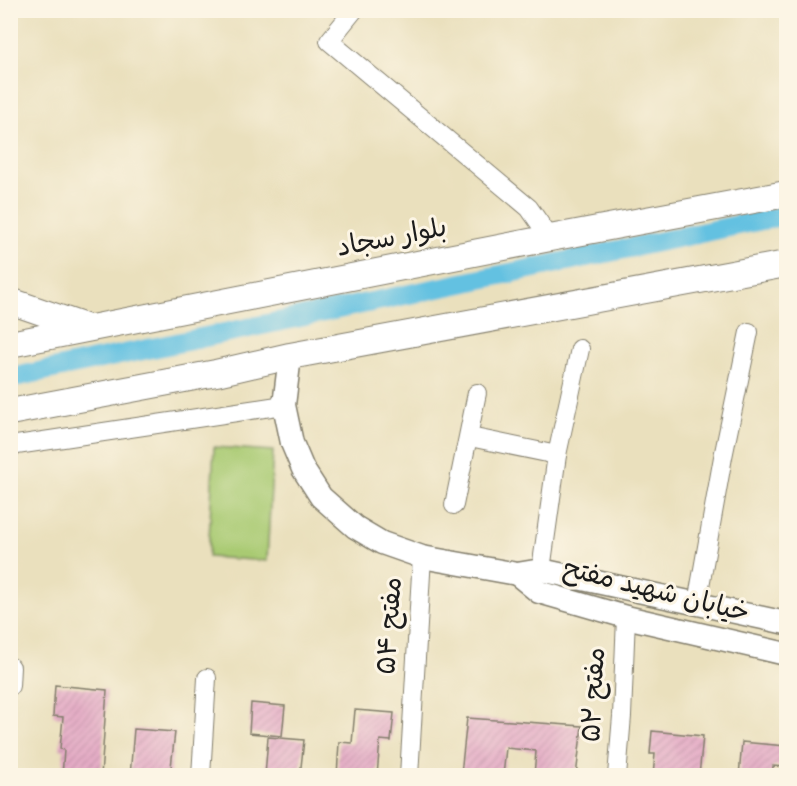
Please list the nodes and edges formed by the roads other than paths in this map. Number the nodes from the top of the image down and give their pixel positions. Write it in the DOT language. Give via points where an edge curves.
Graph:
graph roads {
  1 [pos="354,10"];
  2 [pos="786,194"];
  3 [pos="550,238"];
  4 [pos="786,264"];
  5 [pos="10,301"];
  6 [pos="91,329"];
  7 [pos="749,332"];
  8 [pos="10,344"];
  9 [pos="580,349"];
  10 [pos="290,356"];
  11 [pos="477,393"];
  12 [pos="284,405"];
  13 [pos="10,412"];
  14 [pos="470,437"];
  15 [pos="10,446"];
  16 [pos="557,454"];
  17 [pos="454,505"];
  18 [pos="422,557"];
  19 [pos="541,570"];
  20 [pos="517,574"];
  21 [pos="697,603"];
  22 [pos="626,617"];
  23 [pos="786,623"];
  24 [pos="786,654"];
  25 [pos="11,667"];
  26 [pos="207,678"];
  27 [pos="10,686"];
  28 [pos="201,776"];
  29 [pos="409,776"];
  30 [pos="616,776"];
  1 -- 3 [label="street" via="329,41 529,208"];
  2 -- 3 [label="main road, بلوار سجاد"];
  3 -- 6 [label="main road, بلوار سجاد"];
  4 -- 10 [label="main road"];
  5 -- 6 [label="main road"];
  6 -- 8 [label="main road, بلوار سجاد"];
  7 -- 21 [label="street"];
  9 -- 16 [label="street"];
  10 -- 12 [label="street, خیابان شهید مفتح"];
  10 -- 13 [label="main road"];
  11 -- 14 [label="street"];
  12 -- 15 [label="street"];
  12 -- 18 [label="street, خیابان شهید مفتح" via="296,452 321,497 355,527 382,543"];
  14 -- 16 [label="street"];
  14 -- 17 [label="street"];
  16 -- 19 [label="street"];
  18 -- 20 [label="street, خیابان شهید مفتح"];
  18 -- 29 [label="street, مفتح ۵۴"];
  19 -- 20 [label="street, خیابان شهید مفتح"];
  19 -- 21 [label="street, خیابان شهید مفتح"];
  20 -- 22 [label="street, خیابان شهید مفتح" via="539,592"];
  21 -- 23 [label="street, خیابان شهید مفتح"];
  22 -- 24 [label="street, خیابان شهید مفتح"];
  22 -- 30 [label="street, مفتح ۵۲"];
  25 -- 27 [label="street"];
  26 -- 28 [label="street"];
}
